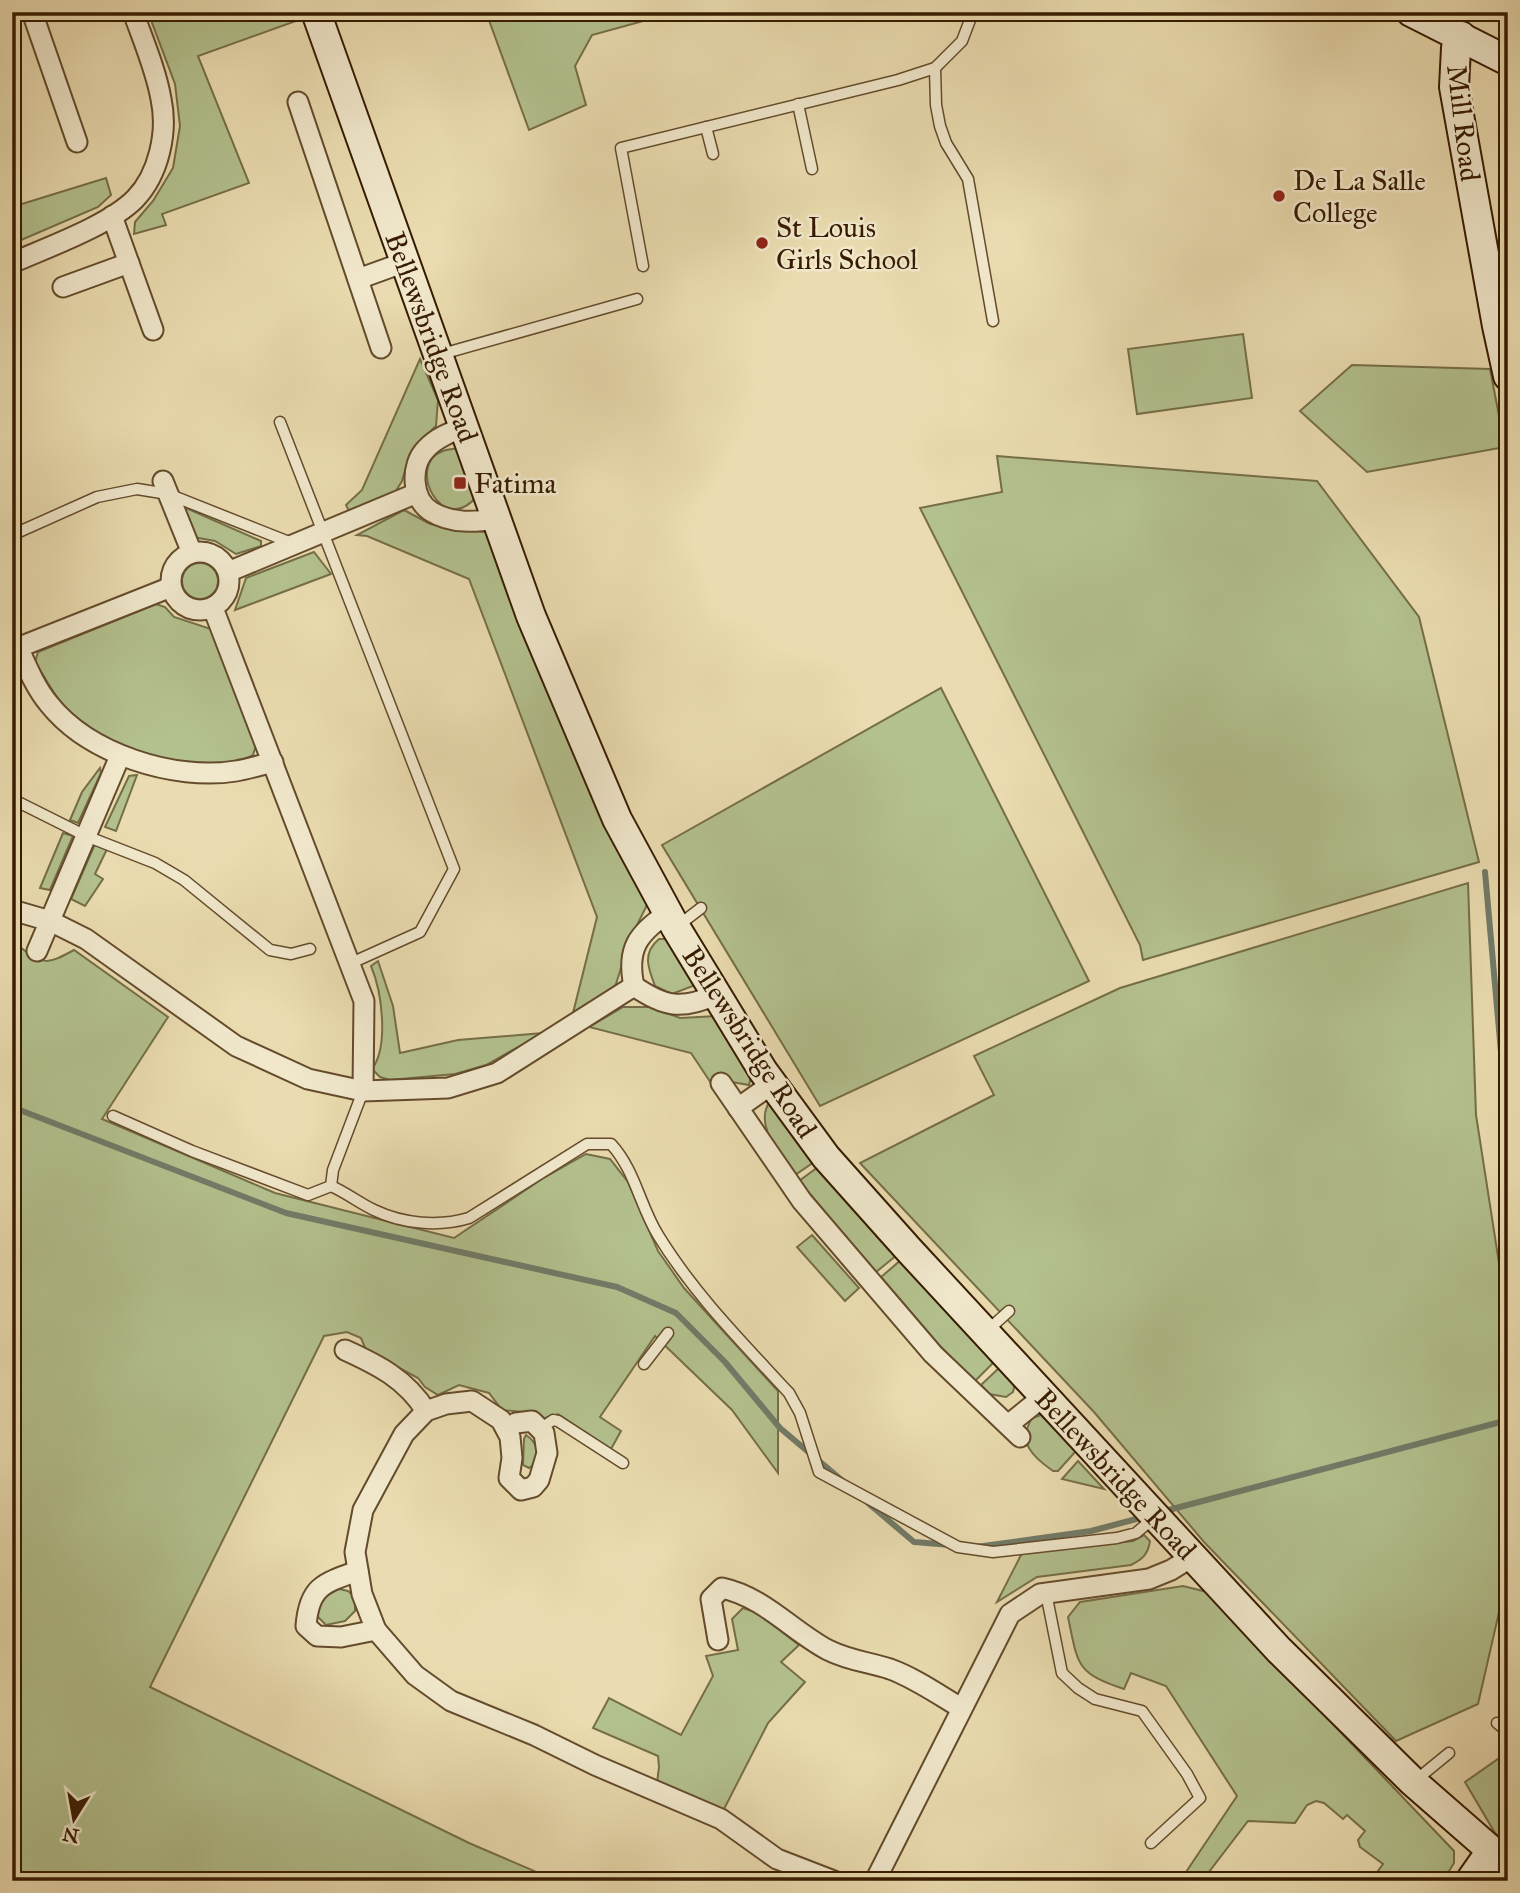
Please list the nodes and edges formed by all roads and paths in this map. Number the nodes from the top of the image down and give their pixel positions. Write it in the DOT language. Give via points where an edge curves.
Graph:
graph roads {
  1 [pos="32,12"];
  2 [pos="133,12"];
  3 [pos="316,12"];
  4 [pos="973,12"];
  5 [pos="1411,12"];
  6 [pos="1457,27"];
  7 [pos="1508,61"];
  8 [pos="935,68"];
  9 [pos="298,102"];
  10 [pos="798,104"];
  11 [pos="706,127"];
  12 [pos="77,142"];
  13 [pos="713,154"];
  14 [pos="812,169"];
  15 [pos="112,216"];
  16 [pos="405,262"];
  17 [pos="12,263"];
  18 [pos="129,263"];
  19 [pos="643,266"];
  20 [pos="358,279"];
  21 [pos="63,287"];
  22 [pos="637,299"];
  23 [pos="993,321"];
  24 [pos="153,330"];
  25 [pos="381,348"];
  26 [pos="438,355"];
  27 [pos="1508,376"];
  28 [pos="279,422"];
  29 [pos="464,426"];
  30 [pos="165,487"];
  31 [pos="417,493"];
  32 [pos="496,519"];
  33 [pos="323,532"];
  34 [pos="12,535"];
  35 [pos="294,545"];
  36 [pos="192,553"];
  37 [pos="228,572"];
  38 [pos="171,587"];
  39 [pos="213,608"];
  40 [pos="15,649"];
  41 [pos="120,756"];
  42 [pos="273,762"];
  43 [pos="12,799"];
  44 [pos="86,836"];
  45 [pos="701,908"];
  46 [pos="12,910"];
  47 [pos="672,920"];
  48 [pos="50,921"];
  49 [pos="310,949"];
  50 [pos="37,951"];
  51 [pos="349,964"];
  52 [pos="634,986"];
  53 [pos="715,995"];
  54 [pos="721,1083"];
  55 [pos="772,1084"];
  56 [pos="363,1091"];
  57 [pos="738,1108"];
  58 [pos="113,1116"];
  59 [pos="331,1186"];
  60 [pos="1009,1311"];
  61 [pos="668,1333"];
  62 [pos="985,1333"];
  63 [pos="345,1350"];
  64 [pos="644,1364"];
  65 [pos="1044,1396"];
  66 [pos="426,1411"];
  67 [pos="506,1429"];
  68 [pos="540,1429"];
  69 [pos="623,1463"];
  70 [pos="1156,1517"];
  71 [pos="1192,1557"];
  72 [pos="358,1572"];
  73 [pos="1046,1593"];
  74 [pos="376,1630"];
  75 [pos="718,1640"];
  76 [pos="961,1708"];
  77 [pos="1497,1723"];
  78 [pos="1508,1731"];
  79 [pos="1449,1753"];
  80 [pos="1413,1782"];
  81 [pos="1151,1843"];
  82 [pos="1499,1858"];
  83 [pos="834,1881"];
  84 [pos="875,1881"];
  85 [pos="1470,1881"];
  1 -- 12 [label="street"];
  2 -- 15 [label="street" via="162,99 163,139 153,170 136,198"];
  3 -- 16 [label="street, Bellewsbridge Road"];
  4 -- 8 [label="lane" via="962,41"];
  5 -- 6 [label="street"];
  6 -- 7 [label="street"];
  6 -- 27 [label="street, Mill Road" via="1454,87"];
  8 -- 10 [label="lane"];
  8 -- 23 [label="lane" via="940,126 968,179"];
  9 -- 20 [label="street"];
  10 -- 11 [label="lane"];
  10 -- 14 [label="lane"];
  11 -- 13 [label="lane"];
  11 -- 19 [label="lane" via="621,148"];
  15 -- 17 [label="street"];
  15 -- 18 [label="street"];
  16 -- 20 [label="street"];
  16 -- 26 [label="street, Bellewsbridge Road"];
  18 -- 21 [label="street"];
  18 -- 24 [label="street"];
  20 -- 25 [label="street"];
  22 -- 26 [label="lane"];
  26 -- 29 [label="street, Bellewsbridge Road"];
  28 -- 33 [label="lane"];
  29 -- 31 [label="street" via="424,451 414,484"];
  29 -- 32 [label="street, Bellewsbridge Road"];
  30 -- 34 [label="lane" via="97,497"];
  30 -- 35 [label="lane"];
  30 -- 36 [label="street"];
  31 -- 32 [label="street" via="430,512 450,519 471,523"];
  31 -- 33 [label="street"];
  32 -- 47 [label="street, Bellewsbridge Road" via="531,616 617,818"];
  33 -- 35 [label="street"];
  33 -- 51 [label="lane" via="454,869 420,932"];
  35 -- 37 [label="street"];
  36 -- 37 [label="street" via="214,556"];
  36 -- 38 [label="street" via="175,566"];
  37 -- 39 [label="street" via="227,593"];
  38 -- 39 [label="street" via="187,608"];
  38 -- 40 [label="street"];
  39 -- 42 [label="street"];
  40 -- 41 [label="street" via="50,706 83,734"];
  41 -- 42 [label="street" via="190,771 234,771"];
  41 -- 44 [label="street"];
  42 -- 51 [label="street"];
  43 -- 44 [label="lane"];
  44 -- 48 [label="street"];
  44 -- 49 [label="lane" via="155,863 184,880 270,950 292,954"];
  45 -- 47 [label="lane"];
  46 -- 48 [label="street"];
  47 -- 52 [label="street" via="648,927 636,944 630,968"];
  47 -- 53 [label="street, Bellewsbridge Road"];
  48 -- 50 [label="street"];
  48 -- 56 [label="street" via="86,939 236,1046 308,1079"];
  51 -- 56 [label="street" via="364,1001"];
  52 -- 53 [label="street" via="656,1002 679,1006"];
  52 -- 56 [label="street" via="497,1073 449,1088"];
  53 -- 55 [label="street, Bellewsbridge Road"];
  54 -- 57 [label="street"];
  55 -- 57 [label="street"];
  55 -- 62 [label="street, Bellewsbridge Road" via="826,1157"];
  56 -- 59 [label="lane"];
  57 -- 65 [label="street" via="802,1201 933,1354 1014,1431"];
  58 -- 59 [label="lane" via="285,1188 307,1195"];
  59 -- 70 [label="lane" via="375,1210 414,1222 449,1224 469,1218 587,1144 611,1144 634,1181 656,1233 688,1280 789,1394 819,1472 958,1547 977,1551 1117,1538 1136,1533"];
  60 -- 62 [label="lane"];
  61 -- 64 [label="lane"];
  62 -- 65 [label="street, Bellewsbridge Road"];
  63 -- 66 [label="street" via="383,1367 406,1385"];
  65 -- 70 [label="street, Bellewsbridge Road"];
  66 -- 67 [label="street" via="472,1401 501,1420"];
  66 -- 72 [label="street" via="404,1434 363,1510 355,1552"];
  67 -- 68 [label="street" via="532,1421"];
  67 -- 68 [label="street" via="512,1458 509,1478 522,1490 539,1480 547,1452"];
  68 -- 69 [label="lane" via="558,1420"];
  70 -- 71 [label="street, Bellewsbridge Road"];
  71 -- 73 [label="street" via="1149,1579"];
  71 -- 80 [label="street, Bellewsbridge Road"];
  72 -- 74 [label="street"];
  72 -- 74 [label="street" via="328,1581 315,1591 307,1608 306,1626 317,1636"];
  73 -- 76 [label="street" via="1010,1614"];
  73 -- 81 [label="lane" via="1062,1673 1096,1699 1142,1711 1200,1798"];
  74 -- 83 [label="street" via="415,1675 451,1701 721,1819 776,1859"];
  75 -- 76 [label="street" via="711,1599 722,1588 752,1599 831,1652 889,1669"];
  76 -- 84 [label="street"];
  77 -- 78 [label="lane"];
  79 -- 80 [label="lane"];
  80 -- 82 [label="street, Bellewsbridge Road"];
  82 -- 85 [label="street"];
}
